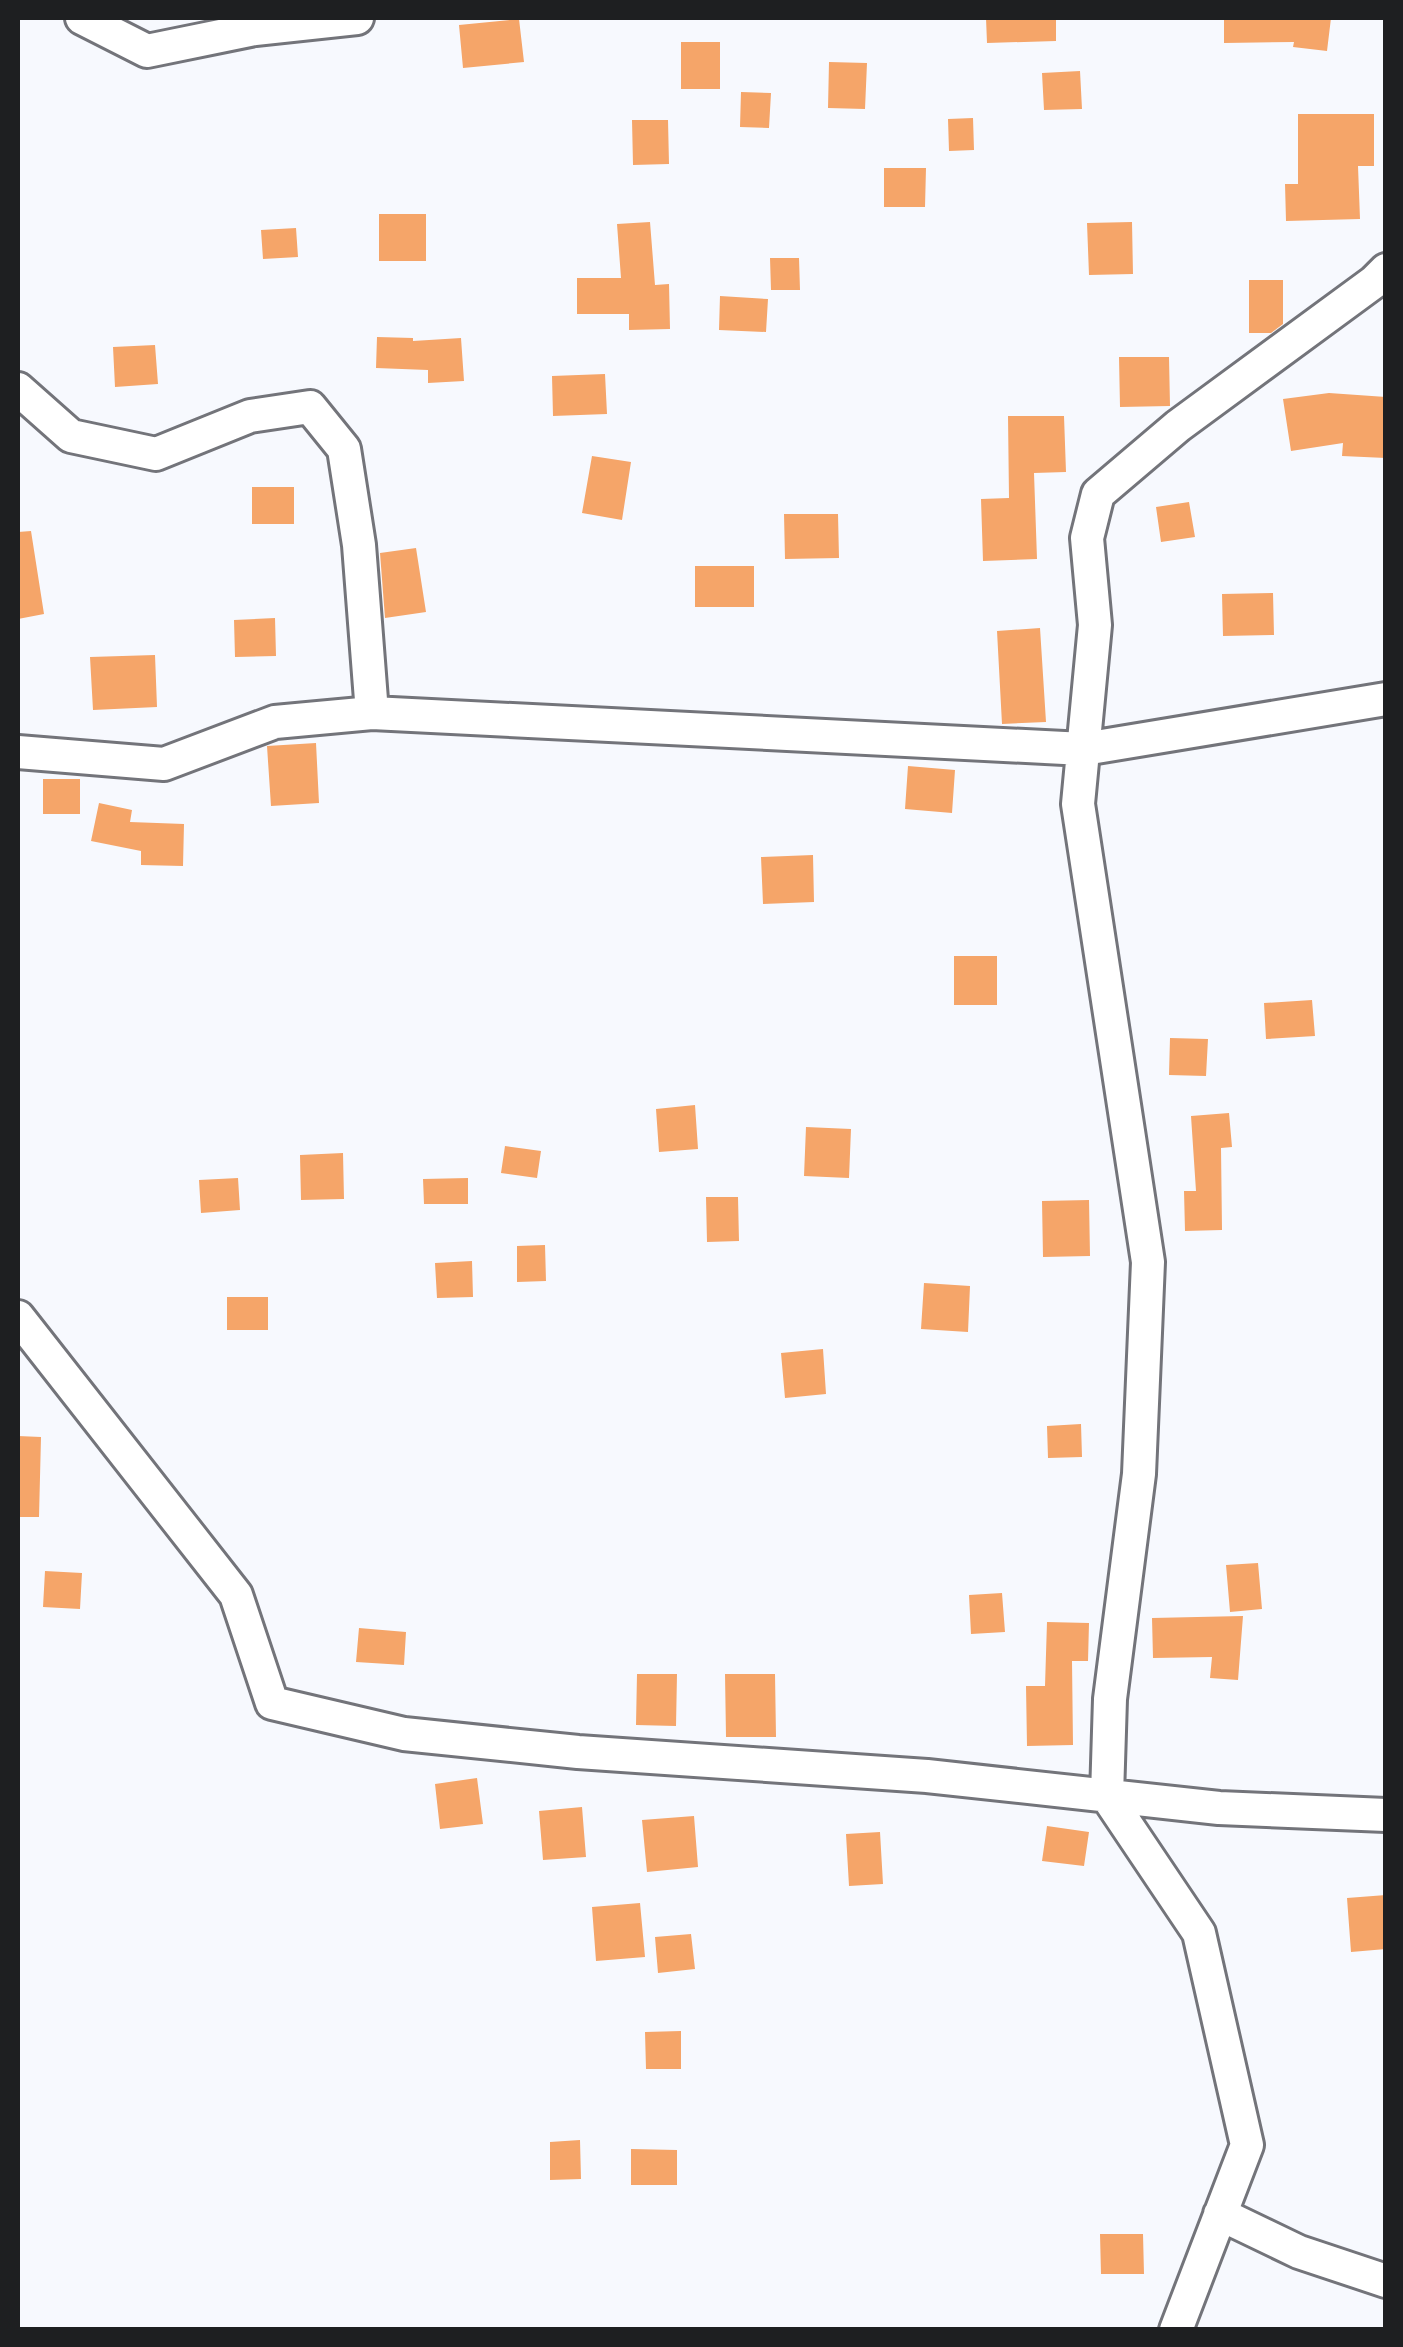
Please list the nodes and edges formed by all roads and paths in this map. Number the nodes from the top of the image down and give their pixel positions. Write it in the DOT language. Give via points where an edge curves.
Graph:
graph roads {
  1 [pos="82,18"];
  2 [pos="358,18"];
  3 [pos="1386,270"];
  4 [pos="18,389"];
  5 [pos="1386,699"];
  6 [pos="372,713"];
  7 [pos="1084,749"];
  8 [pos="18,752"];
  9 [pos="18,1317"];
  10 [pos="1107,1796"];
  11 [pos="1386,1815"];
  12 [pos="1220,2214"];
  13 [pos="1386,2280"];
  14 [pos="1176,2330"];
  1 -- 2 [label="street" via="147,51 256,28"];
  3 -- 7 [label="street" via="1098,494 1087,538 1095,624"];
  4 -- 6 [label="street" via="71,436 156,454 250,416 310,407 344,449"];
  5 -- 7 [label="street"];
  6 -- 7 [label="street"];
  6 -- 8 [label="street" via="274,722 164,764"];
  7 -- 10 [label="street" via="1078,804 1148,1262 1139,1474 1110,1699"];
  9 -- 10 [label="street" via="236,1595 272,1704 404,1734"];
  10 -- 11 [label="street"];
  10 -- 12 [label="street" via="1199,1933 1247,2145"];
  12 -- 13 [label="street" via="1299,2252"];
  12 -- 14 [label="street"];
}
